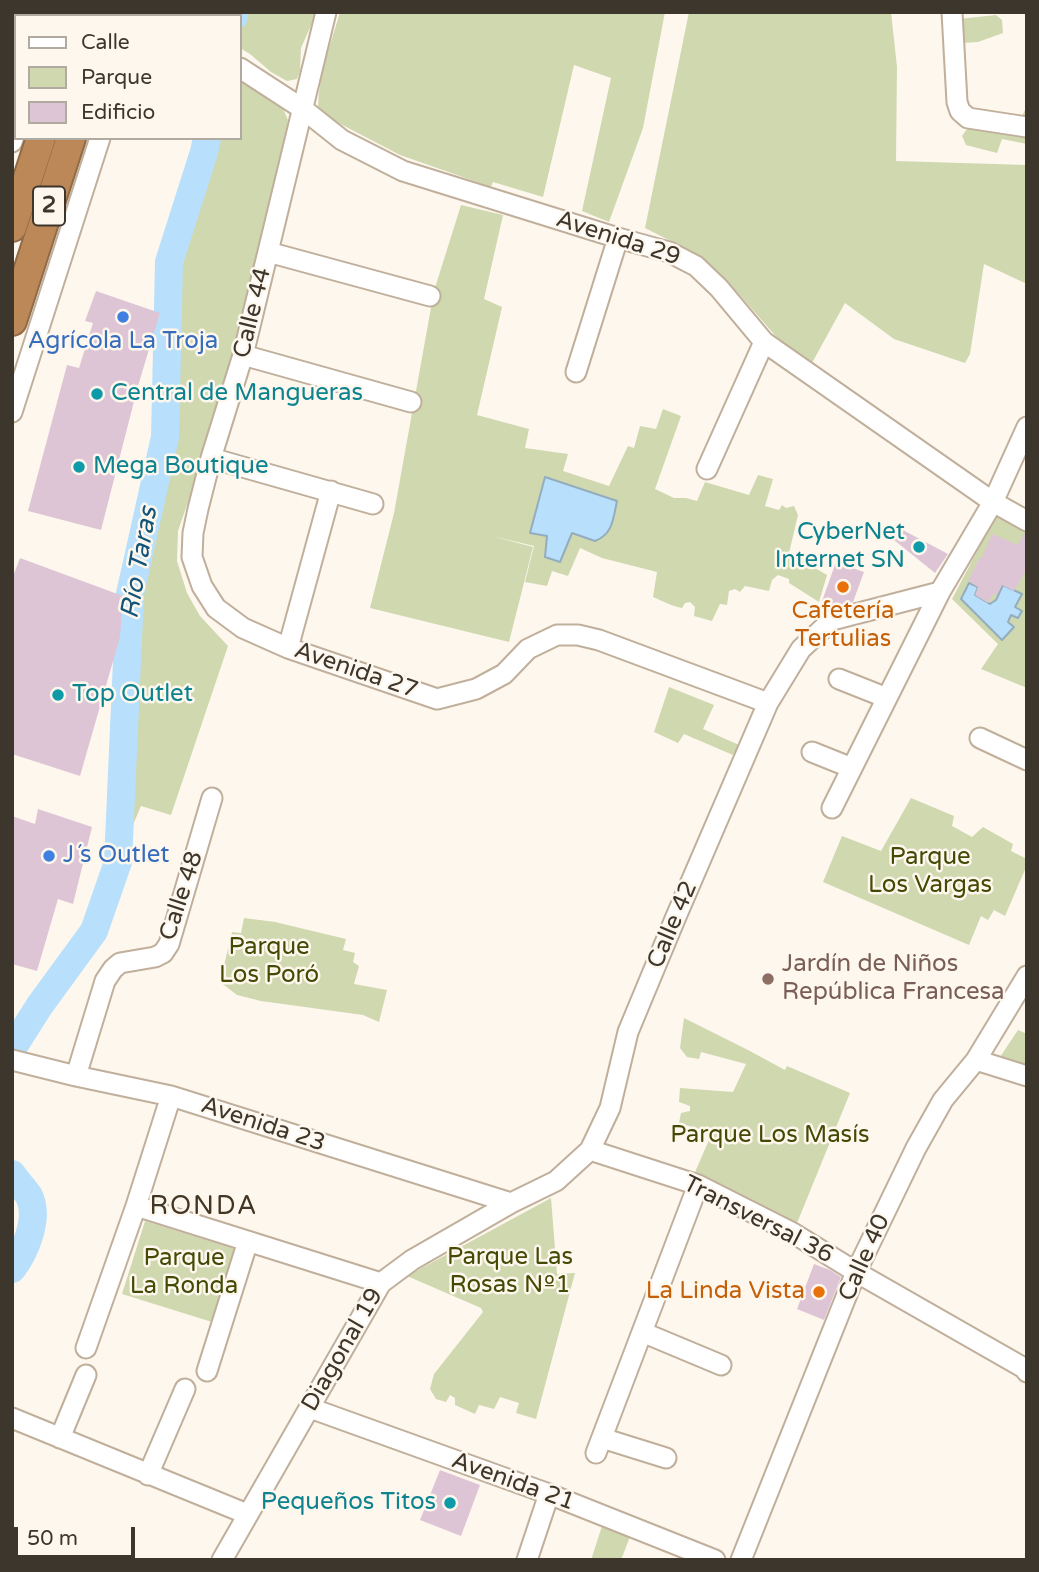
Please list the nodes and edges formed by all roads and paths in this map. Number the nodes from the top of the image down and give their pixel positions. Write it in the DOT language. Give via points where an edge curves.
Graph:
graph roads {
  1 [pos="326,12"];
  2 [pos="952,12"];
  3 [pos="242,69"];
  4 [pos="303,110"];
  5 [pos="1027,127"];
  6 [pos="40,140"];
  7 [pos="70,140"];
  8 [pos="99,140"];
  9 [pos="12,228"];
  10 [pos="618,238"];
  11 [pos="268,252"];
  12 [pos="430,296"];
  13 [pos="12,321"];
  14 [pos="764,342"];
  15 [pos="243,355"];
  16 [pos="576,372"];
  17 [pos="411,402"];
  18 [pos="12,412"];
  19 [pos="1027,427"];
  20 [pos="211,458"];
  21 [pos="707,469"];
  22 [pos="331,491"];
  23 [pos="993,502"];
  24 [pos="373,503"];
  25 [pos="1027,521"];
  26 [pos="940,592"];
  27 [pos="216,608"];
  28 [pos="288,648"];
  29 [pos="839,679"];
  30 [pos="887,698"];
  31 [pos="768,703"];
  32 [pos="980,738"];
  33 [pos="812,752"];
  34 [pos="1027,760"];
  35 [pos="852,768"];
  36 [pos="212,798"];
  37 [pos="832,808"];
  38 [pos="1027,976"];
  39 [pos="976,1059"];
  40 [pos="18,1062"];
  41 [pos="76,1076"];
  42 [pos="1027,1076"];
  43 [pos="172,1096"];
  44 [pos="590,1150"];
  45 [pos="698,1185"];
  46 [pos="511,1203"];
  47 [pos="136,1206"];
  48 [pos="248,1241"];
  49 [pos="856,1272"];
  50 [pos="381,1283"];
  51 [pos="642,1332"];
  52 [pos="86,1348"];
  53 [pos="721,1365"];
  54 [pos="207,1371"];
  55 [pos="1027,1372"];
  56 [pos="86,1375"];
  57 [pos="185,1389"];
  58 [pos="310,1408"];
  59 [pos="12,1418"];
  60 [pos="60,1438"];
  61 [pos="666,1458"];
  62 [pos="148,1475"];
  63 [pos="549,1494"];
  64 [pos="247,1514"];
  65 [pos="222,1560"];
  66 [pos="527,1560"];
  67 [pos="715,1560"];
  68 [pos="741,1560"];
  1 -- 4 [label="street, Calle 44"];
  2 -- 5 [label="street" via="960,111 968,118"];
  3 -- 4 [label="street, Avenida 29"];
  4 -- 10 [label="street, Avenida 29" via="342,140 403,171"];
  4 -- 11 [label="street, Calle 44"];
  6 -- 9 [label="highway, 2"];
  7 -- 13 [label="highway, 2"];
  8 -- 18 [label="street"];
  10 -- 14 [label="street, Avenida 29" via="669,252 696,266"];
  10 -- 16 [label="street"];
  11 -- 12 [label="street"];
  11 -- 15 [label="street, Calle 44"];
  14 -- 21 [label="street"];
  14 -- 23 [label="street, Avenida 29"];
  15 -- 17 [label="street"];
  15 -- 20 [label="street, Calle 44"];
  19 -- 23 [label="street"];
  20 -- 22 [label="street"];
  20 -- 27 [label="street, Calle 44" via="193,533 192,558"];
  22 -- 24 [label="street"];
  22 -- 28 [label="street"];
  23 -- 25 [label="street, Avenida 29"];
  23 -- 26 [label="street"];
  26 -- 30 [label="street"];
  26 -- 31 [label="street, Calle 42" via="832,620 801,649"];
  27 -- 28 [label="street, Avenida 27" via="243,628"];
  28 -- 31 [label="street, Avenida 27" via="437,699 476,689 503,674 528,649 557,635 578,635"];
  29 -- 30 [label="street"];
  30 -- 35 [label="street"];
  31 -- 44 [label="street, Calle 42" via="628,1032 610,1108"];
  32 -- 34 [label="street"];
  33 -- 35 [label="street"];
  35 -- 37 [label="street"];
  36 -- 41 [label="street, Calle 48" via="169,944 155,957 120,963 113,969 105,981"];
  38 -- 39 [label="street, Calle 40"];
  39 -- 42 [label="street"];
  39 -- 49 [label="street, Calle 40" via="943,1100"];
  40 -- 41 [label="street, Avenida 23"];
  41 -- 43 [label="street, Avenida 23"];
  43 -- 46 [label="street, Avenida 23"];
  43 -- 47 [label="street"];
  44 -- 45 [label="street, Transversal 36"];
  44 -- 46 [label="street, Diagonal 19" via="556,1181"];
  45 -- 49 [label="street, Transversal 36" via="793,1233"];
  45 -- 51 [label="street"];
  46 -- 50 [label="street, Diagonal 19" via="412,1259"];
  47 -- 48 [label="street"];
  47 -- 52 [label="street"];
  48 -- 50 [label="street"];
  48 -- 54 [label="street"];
  49 -- 55 [label="street, Transversal 36"];
  49 -- 68 [label="street, Calle 40"];
  50 -- 58 [label="street, Diagonal 19"];
  51 -- 53 [label="street"];
  51 -- 61 [label="street" via="599,1446"];
  56 -- 60 [label="street"];
  57 -- 62 [label="street"];
  58 -- 63 [label="street, Avenida 21"];
  58 -- 64 [label="street, Diagonal 19"];
  59 -- 60 [label="street"];
  60 -- 62 [label="street"];
  62 -- 64 [label="street"];
  63 -- 66 [label="street"];
  63 -- 67 [label="street, Avenida 21"];
  64 -- 65 [label="street, Diagonal 19"];
}
